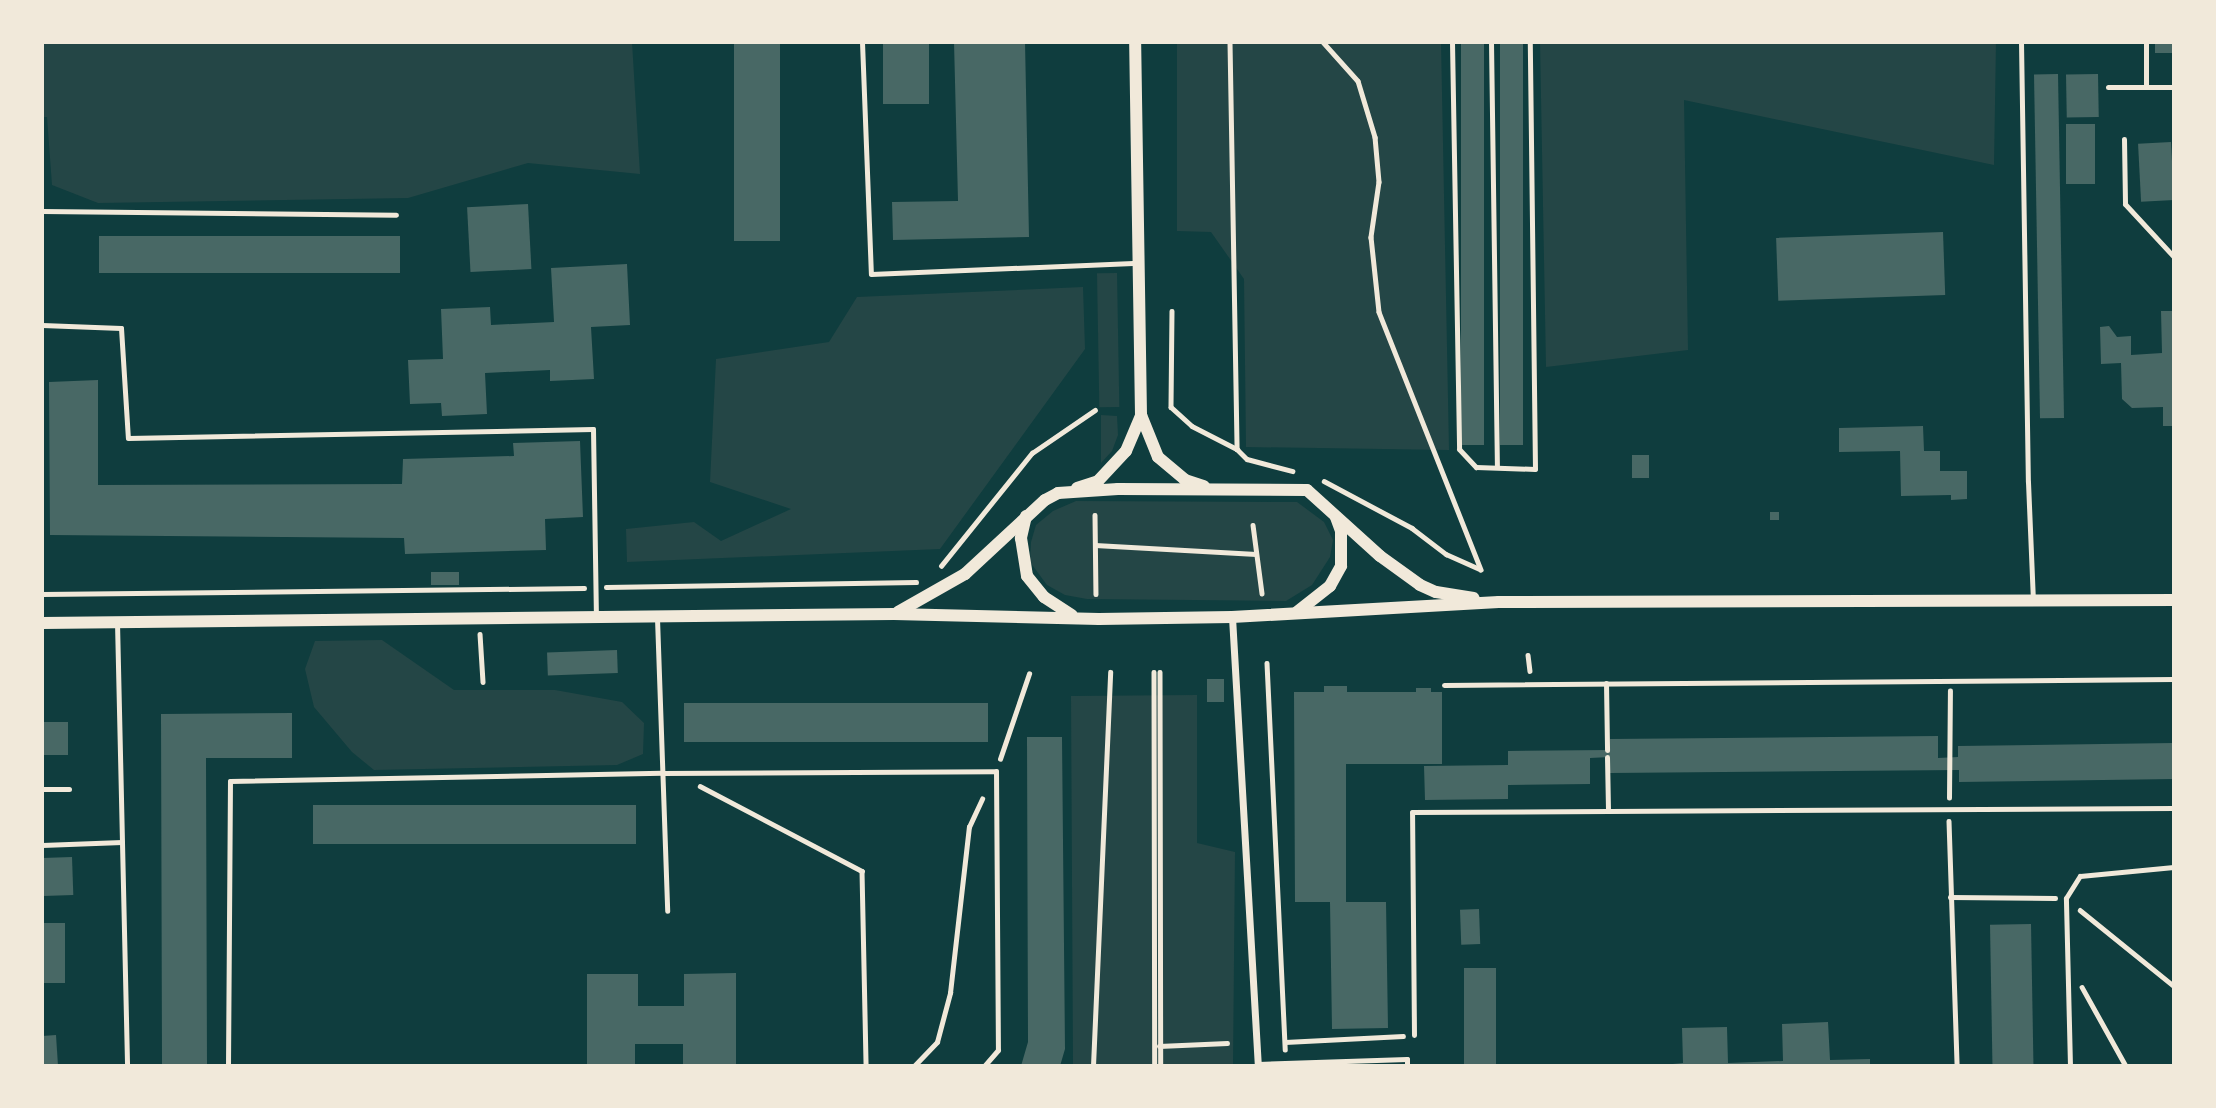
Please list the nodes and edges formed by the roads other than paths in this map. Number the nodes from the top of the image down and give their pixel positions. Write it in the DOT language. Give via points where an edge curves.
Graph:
graph roads {
  1 [pos="862,42"];
  2 [pos="1135,42"];
  3 [pos="1452,42"];
  4 [pos="1491,42"];
  5 [pos="1530,42"];
  6 [pos="2021,42"];
  7 [pos="2146,42"];
  8 [pos="2108,87"];
  9 [pos="2146,87"];
  10 [pos="2174,87"];
  11 [pos="2124,139"];
  12 [pos="42,211"];
  13 [pos="397,215"];
  14 [pos="2174,257"];
  15 [pos="1139,263"];
  16 [pos="42,325"];
  17 [pos="1141,415"];
  18 [pos="1497,466"];
  19 [pos="1219,490"];
  20 [pos="1058,493"];
  21 [pos="1335,513"];
  22 [pos="1027,514"];
  23 [pos="2033,599"];
  24 [pos="2174,600"];
  25 [pos="1499,602"];
  26 [pos="894,614"];
  27 [pos="1294,614"];
  28 [pos="1232,617"];
  29 [pos="596,618"];
  30 [pos="657,618"];
  31 [pos="1086,618"];
  32 [pos="117,622"];
  33 [pos="42,623"];
  34 [pos="2174,679"];
  35 [pos="1606,683"];
  36 [pos="1444,685"];
  37 [pos="1607,750"];
  38 [pos="1607,757"];
  39 [pos="662,773"];
  40 [pos="42,789"];
  41 [pos="69,789"];
  42 [pos="2174,808"];
  43 [pos="1608,811"];
  44 [pos="122,842"];
  45 [pos="42,845"];
  46 [pos="2174,867"];
  47 [pos="667,911"];
  48 [pos="1414,1035"];
  49 [pos="1258,1065"];
  50 [pos="127,1066"];
  51 [pos="228,1066"];
  52 [pos="984,1066"];
  53 [pos="1408,1066"];
  54 [pos="2070,1066"];
  1 -- 15 [label="lane" via="871,274"];
  2 -- 15 [label="street"];
  3 -- 18 [label="lane" via="1459,449 1476,467"];
  4 -- 18 [label="lane"];
  5 -- 18 [label="lane" via="1535,468"];
  6 -- 23 [label="lane"];
  7 -- 9 [label="lane"];
  8 -- 9 [label="lane"];
  9 -- 10 [label="lane"];
  11 -- 14 [label="lane" via="2125,204"];
  12 -- 13 [label="lane"];
  15 -- 17 [label="street"];
  16 -- 29 [label="lane" via="121,328 128,438 593,429"];
  17 -- 19 [label="street" via="1158,457 1170,470 1185,480"];
  17 -- 20 [label="street" via="1126,451 1098,481"];
  19 -- 20 [label="street"];
  19 -- 21 [label="street" via="1307,490"];
  20 -- 22 [label="street"];
  21 -- 25 [label="street" via="1419,585"];
  21 -- 27 [label="street" via="1341,531 1341,566 1330,586"];
  22 -- 26 [label="street" via="965,574"];
  22 -- 31 [label="street" via="1021,538 1027,576 1065,613"];
  23 -- 24 [label="street"];
  23 -- 25 [label="street"];
  25 -- 27 [label="street"];
  26 -- 30 [label="street"];
  26 -- 31 [label="street"];
  27 -- 28 [label="street"];
  28 -- 31 [label="street"];
  28 -- 49 [label="street"];
  29 -- 30 [label="street"];
  29 -- 32 [label="street"];
  30 -- 39 [label="lane"];
  32 -- 33 [label="street"];
  32 -- 44 [label="lane"];
  34 -- 35 [label="lane"];
  35 -- 36 [label="lane"];
  35 -- 37 [label="lane"];
  38 -- 43 [label="lane"];
  39 -- 47 [label="lane"];
  39 -- 51 [label="lane" via="230,781"];
  39 -- 52 [label="lane" via="996,771 998,1050"];
  40 -- 41 [label="lane"];
  42 -- 43 [label="lane"];
  43 -- 48 [label="lane" via="1412,812"];
  44 -- 45 [label="lane"];
  44 -- 50 [label="lane"];
  46 -- 54 [label="lane" via="2080,876 2066,898"];
  49 -- 53 [label="lane" via="1407,1059"];
}
